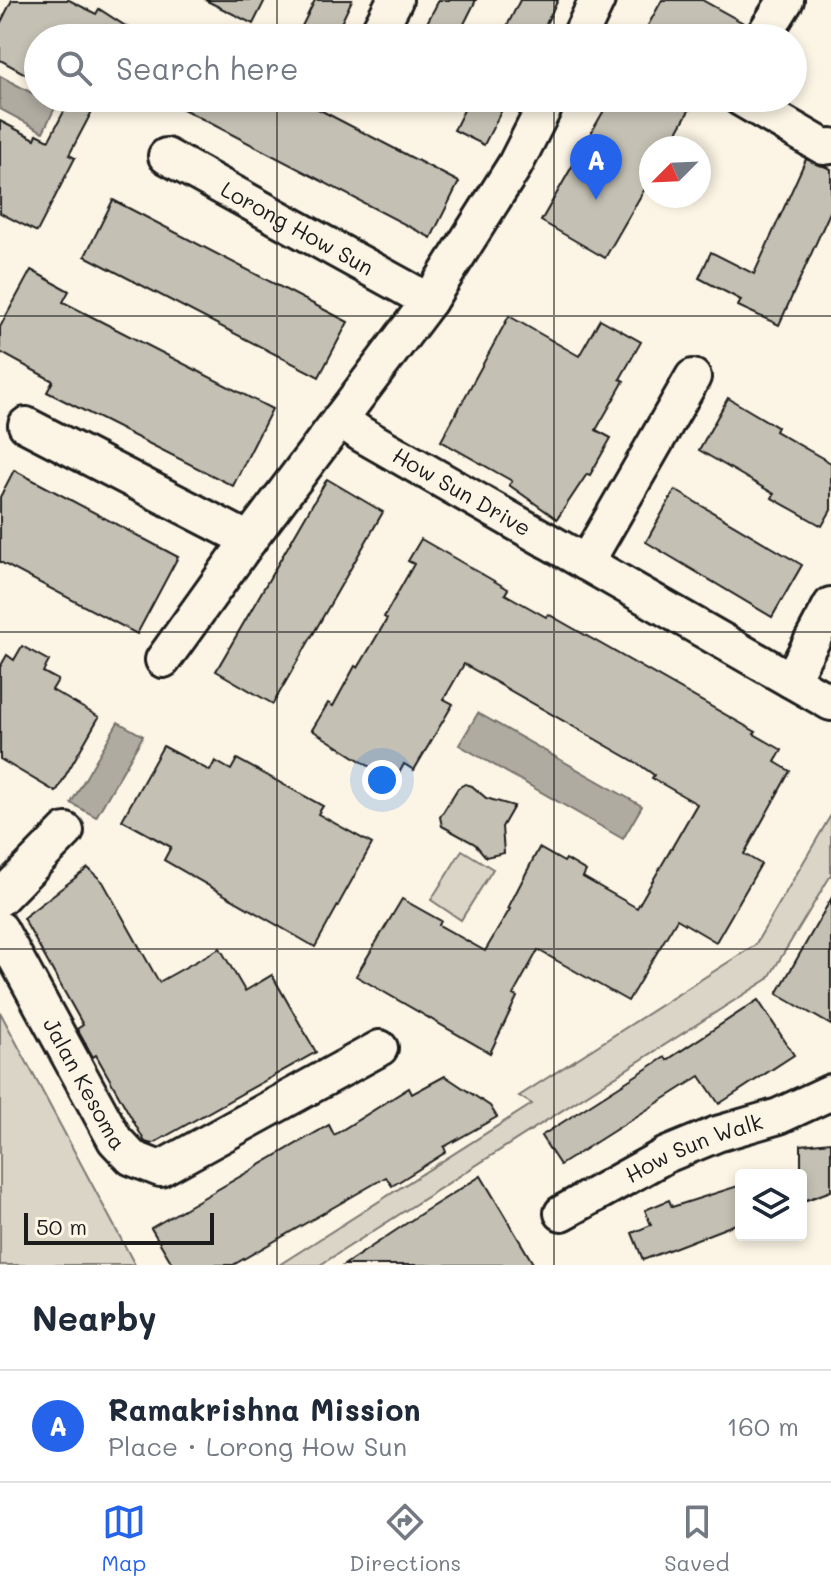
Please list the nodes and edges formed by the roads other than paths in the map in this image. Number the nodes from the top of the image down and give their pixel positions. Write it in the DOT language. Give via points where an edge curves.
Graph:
graph roads {
  1 [pos="395,0"];
  2 [pos="597,0"];
  3 [pos="786,0"];
  4 [pos="382,24"];
  5 [pos="586,24"];
  6 [pos="771,24"];
  7 [pos="542,112"];
  8 [pos="762,112"];
  9 [pos="831,146"];
  10 [pos="166,156"];
  11 [pos="429,301"];
  12 [pos="693,377"];
  13 [pos="340,419"];
  14 [pos="26,425"];
  15 [pos="249,540"];
  16 [pos="586,563"];
  17 [pos="831,605"];
  18 [pos="163,660"];
  19 [pos="791,680"];
  20 [pos="831,703"];
  21 [pos="66,831"];
  22 [pos="0,898"];
  23 [pos="0,929"];
  24 [pos="380,1048"];
  25 [pos="831,1092"];
  26 [pos="562,1213"];
  1 -- 4 [label="street"];
  2 -- 5 [label="street"];
  3 -- 6 [label="street"];
  7 -- 11 [label="street" via="515,165"];
  8 -- 9 [label="street"];
  10 -- 11 [label="street, Lorong How Sun"];
  11 -- 13 [label="street"];
  12 -- 16 [label="street"];
  13 -- 15 [label="street"];
  13 -- 16 [label="street, How Sun Drive"];
  14 -- 15 [label="street"];
  15 -- 18 [label="street"];
  16 -- 19 [label="street, How Sun Drive"];
  17 -- 19 [label="street"];
  19 -- 20 [label="street, How Sun Drive"];
  21 -- 22 [label="street"];
  23 -- 24 [label="street, Jalan Kesoma" via="115,1140 132,1158 160,1169"];
  25 -- 26 [label="street, How Sun Walk" via="666,1155"];
}
